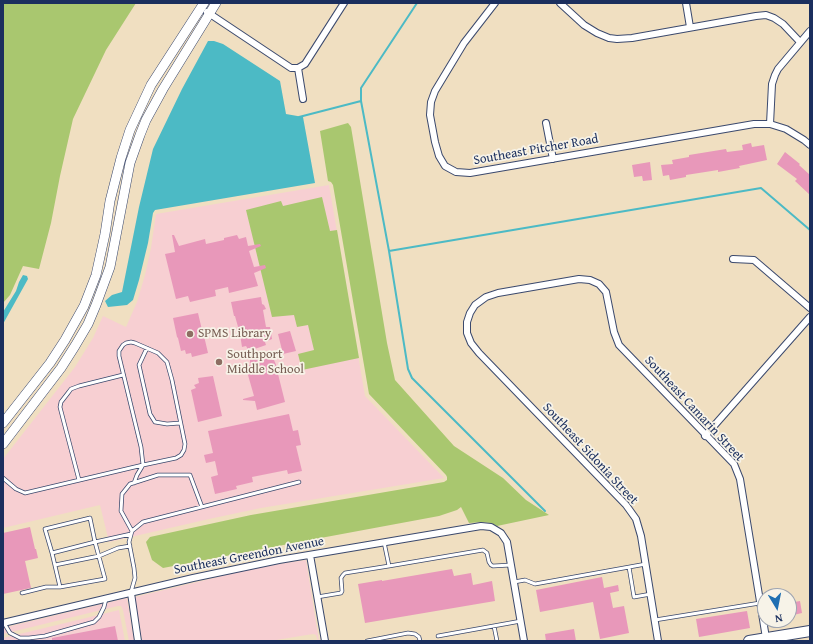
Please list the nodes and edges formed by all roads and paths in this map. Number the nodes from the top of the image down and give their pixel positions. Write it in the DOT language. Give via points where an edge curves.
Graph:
graph roads {
  1 [pos="216,3"];
  2 [pos="344,3"];
  3 [pos="495,3"];
  4 [pos="560,3"];
  5 [pos="686,3"];
  6 [pos="202,5"];
  7 [pos="209,13"];
  8 [pos="690,27"];
  9 [pos="810,31"];
  10 [pos="800,42"];
  11 [pos="298,68"];
  12 [pos="303,99"];
  13 [pos="546,123"];
  14 [pos="770,124"];
  15 [pos="130,130"];
  16 [pos="140,135"];
  17 [pos="810,145"];
  18 [pos="553,159"];
  19 [pos="101,253"];
  20 [pos="113,255"];
  21 [pos="733,259"];
  22 [pos="475,305"];
  23 [pos="810,308"];
  24 [pos="810,317"];
  25 [pos="147,348"];
  26 [pos="50,363"];
  27 [pos="60,368"];
  28 [pos="123,375"];
  29 [pos="3,423"];
  30 [pos="180,423"];
  31 [pos="705,436"];
  32 [pos="3,444"];
  33 [pos="143,465"];
  34 [pos="3,478"];
  35 [pos="79,480"];
  36 [pos="299,482"];
  37 [pos="134,483"];
  38 [pos="202,507"];
  39 [pos="132,532"];
  40 [pos="95,542"];
  41 [pos="384,542"];
  42 [pos="130,546"];
  43 [pos="52,553"];
  44 [pos="310,555"];
  45 [pos="99,556"];
  46 [pos="646,564"];
  47 [pos="55,565"];
  48 [pos="511,565"];
  49 [pos="389,566"];
  50 [pos="629,567"];
  51 [pos="514,582"];
  52 [pos="60,587"];
  53 [pos="758,588"];
  54 [pos="22,593"];
  55 [pos="131,593"];
  56 [pos="650,594"];
  57 [pos="317,597"];
  58 [pos="106,599"];
  59 [pos="757,603"];
  60 [pos="655,620"];
  61 [pos="521,621"];
  62 [pos="4,623"];
  63 [pos="494,626"];
  64 [pos="764,628"];
  65 [pos="810,631"];
  66 [pos="438,636"];
  67 [pos="766,638"];
  68 [pos="138,641"];
  69 [pos="325,641"];
  70 [pos="367,641"];
  71 [pos="420,641"];
  72 [pos="497,641"];
  73 [pos="524,641"];
  74 [pos="658,641"];
  75 [pos="749,641"];
  1 -- 7 [label="street"];
  2 -- 11 [label="street" via="305,64"];
  3 -- 18 [label="street, Southeast Pitcher Road" via="464,43 435,91 430,115 438,156 446,166 456,172 470,173"];
  4 -- 8 [label="street" via="584,25 609,38 632,38"];
  5 -- 8 [label="street"];
  6 -- 7 [label="street"];
  6 -- 15 [label="street" via="151,85"];
  7 -- 11 [label="street" via="291,68"];
  7 -- 16 [label="street" via="163,89"];
  8 -- 10 [label="street" via="766,15 783,24"];
  9 -- 10 [label="street"];
  10 -- 14 [label="street" via="775,75 772,84"];
  11 -- 12 [label="street"];
  13 -- 18 [label="street"];
  14 -- 17 [label="street, Southeast Pitcher Road" via="786,129"];
  14 -- 18 [label="street, Southeast Pitcher Road" via="754,124"];
  15 -- 16 [label="street"];
  15 -- 19 [label="street" via="110,201"];
  16 -- 20 [label="street" via="130,163"];
  19 -- 20 [label="street"];
  19 -- 26 [label="street" via="84,306"];
  20 -- 27 [label="street" via="88,324"];
  21 -- 23 [label="street" via="754,260"];
  22 -- 31 [label="street, Southeast Camarin Street" via="498,292 578,279 599,284 606,292 619,345"];
  22 -- 46 [label="street, Southeast Sidonia Street" via="467,322 471,343 626,506 636,519"];
  24 -- 31 [label="street"];
  25 -- 28 [label="lane" via="131,342 123,345 119,351"];
  25 -- 30 [label="lane" via="158,353 167,362"];
  25 -- 30 [label="lane" via="139,365 150,414 155,422"];
  26 -- 27 [label="street"];
  26 -- 29 [label="street"];
  27 -- 32 [label="street"];
  28 -- 33 [label="lane" via="142,447"];
  28 -- 35 [label="lane" via="71,389 61,402 61,411"];
  30 -- 33 [label="lane" via="185,444 181,455"];
  31 -- 53 [label="street, Southeast Camarin Street" via="734,464 740,479"];
  33 -- 35 [label="lane"];
  33 -- 37 [label="lane"];
  34 -- 35 [label="lane" via="25,493"];
  36 -- 38 [label="lane"];
  37 -- 38 [label="lane" via="158,476 190,475"];
  37 -- 39 [label="lane" via="122,494 121,511"];
  38 -- 39 [label="lane" via="143,522"];
  39 -- 40 [label="lane"];
  39 -- 42 [label="lane"];
  40 -- 43 [label="lane"];
  40 -- 43 [label="lane" via="90,518 45,529"];
  40 -- 45 [label="lane"];
  41 -- 44 [label="street, Southeast Greendon Avenue"];
  41 -- 48 [label="street, Southeast Greendon Avenue" via="481,526 491,527 501,533 507,542"];
  41 -- 49 [label="lane"];
  42 -- 45 [label="lane"];
  42 -- 55 [label="lane" via="135,578"];
  43 -- 47 [label="lane"];
  44 -- 55 [label="street, Southeast Greendon Avenue"];
  44 -- 57 [label="street"];
  45 -- 47 [label="lane"];
  45 -- 52 [label="lane" via="105,579"];
  46 -- 50 [label="lane"];
  46 -- 56 [label="street, Southeast Sidonia Street"];
  47 -- 52 [label="lane"];
  48 -- 49 [label="lane" via="491,565 487,553 483,550"];
  48 -- 51 [label="street"];
  49 -- 57 [label="lane" via="345,573 341,578 342,593"];
  50 -- 51 [label="lane" via="535,584 525,580"];
  50 -- 56 [label="lane" via="634,597"];
  51 -- 61 [label="street"];
  52 -- 54 [label="lane" via="46,587"];
  55 -- 58 [label="street, Southeast Greendon Avenue"];
  55 -- 68 [label="street"];
  56 -- 60 [label="street, Southeast Sidonia Street"];
  57 -- 69 [label="street"];
  58 -- 62 [label="street, Southeast Greendon Avenue"];
  58 -- 62 [label="lane" via="99,617 94,622 45,636 20,638 10,633"];
  59 -- 60 [label="lane"];
  60 -- 74 [label="street, Southeast Sidonia Street"];
  61 -- 63 [label="lane"];
  61 -- 73 [label="street"];
  63 -- 66 [label="lane"];
  63 -- 72 [label="lane"];
  64 -- 67 [label="street, Southeast Camarin Street"];
  65 -- 67 [label="main road"];
  67 -- 75 [label="main road"];
  70 -- 71 [label="lane" via="408,633 415,634"];
}
